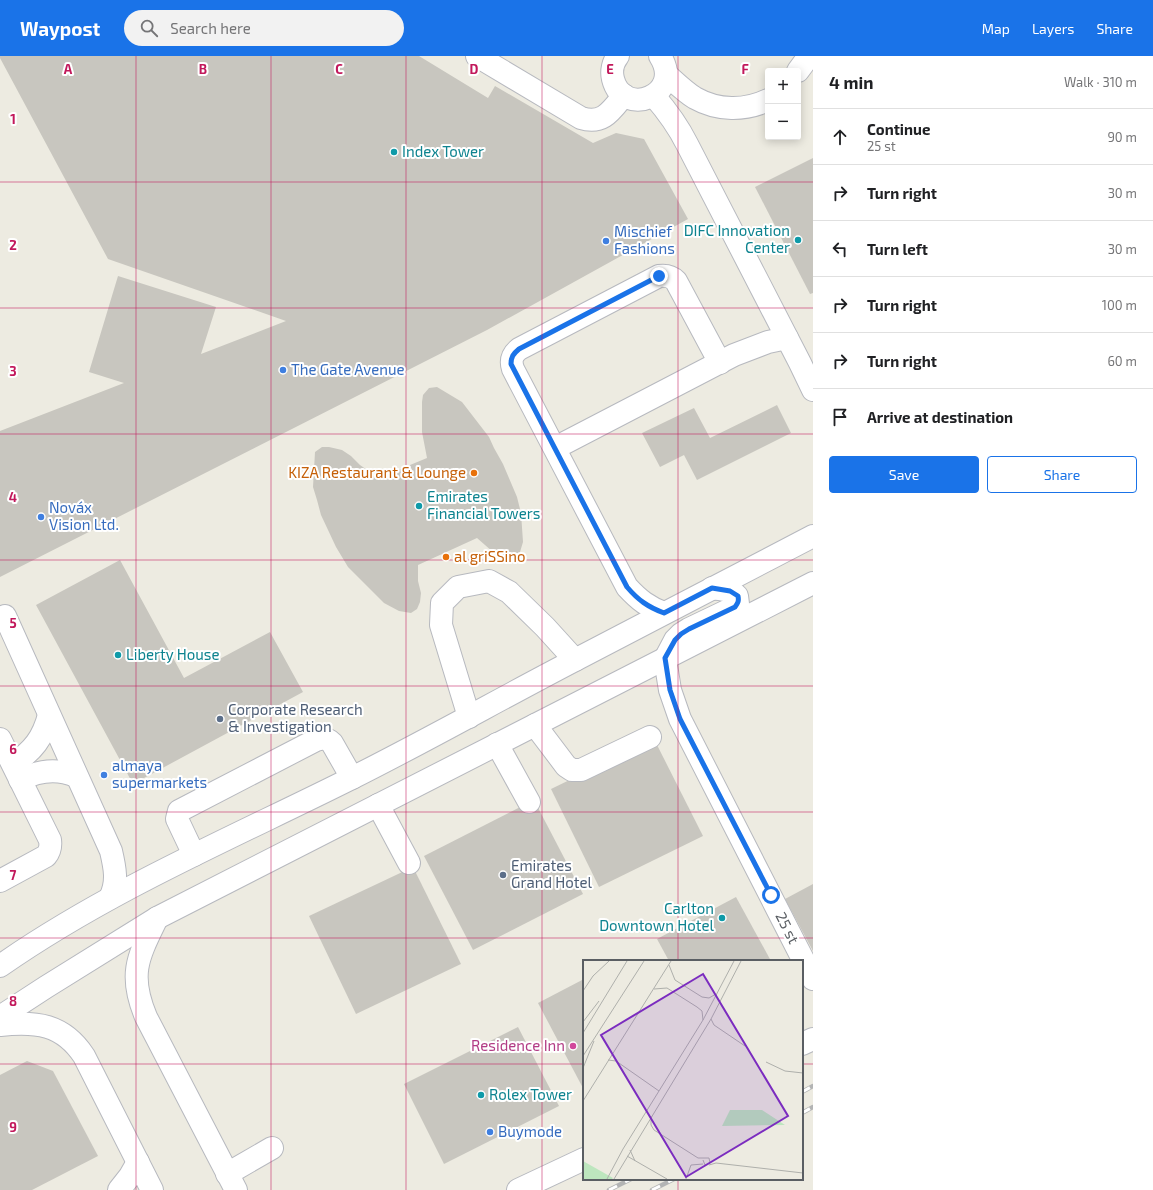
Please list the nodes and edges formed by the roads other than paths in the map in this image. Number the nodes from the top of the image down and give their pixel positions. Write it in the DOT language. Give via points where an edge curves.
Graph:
graph roads {
  1 [pos="477,56"];
  2 [pos="602,56"];
  3 [pos="809,56"];
  4 [pos="663,65"];
  5 [pos="615,66"];
  6 [pos="800,68"];
  7 [pos="624,95"];
  8 [pos="654,96"];
  9 [pos="765,101"];
  10 [pos="787,338"];
  11 [pos="720,363"];
  12 [pos="813,390"];
  13 [pos="555,448"];
  14 [pos="813,519"];
  15 [pos="804,540"];
  16 [pos="813,583"];
  17 [pos="712,588"];
  18 [pos="664,613"];
  19 [pos="5,616"];
  20 [pos="665,658"];
  21 [pos="575,660"];
  22 [pos="49,715"];
  23 [pos="468,717"];
  24 [pos="535,725"];
  25 [pos="650,737"];
  26 [pos="0,739"];
  27 [pos="497,744"];
  28 [pos="16,772"];
  29 [pos="76,776"];
  30 [pos="352,778"];
  31 [pos="529,802"];
  32 [pos="378,805"];
  33 [pos="194,855"];
  34 [pos="409,863"];
  35 [pos="0,881"];
  36 [pos="110,898"];
  37 [pos="157,918"];
  38 [pos="0,966"];
  39 [pos="813,979"];
  40 [pos="0,1017"];
  41 [pos="0,1025"];
  42 [pos="813,1038"];
  43 [pos="803,1043"];
  44 [pos="272,1148"];
  45 [pos="583,1159"];
  46 [pos="138,1162"];
  47 [pos="232,1182"];
  48 [pos="119,1190"];
  49 [pos="152,1190"];
  50 [pos="518,1190"];
  1 -- 7 [label="street" via="588,120 604,118"];
  2 -- 5 [label="street"];
  3 -- 6 [label="street"];
  4 -- 8 [label="street" via="665,82"];
  4 -- 9 [label="street" via="695,98 706,103 718,107 743,108"];
  5 -- 7 [label="street" via="614,84"];
  7 -- 8 [label="street" via="633,100 644,100"];
  8 -- 10 [label="street" via="678,127"];
  10 -- 11 [label="street" via="750,348"];
  10 -- 12 [label="street"];
  11 -- 13 [label="street"];
  11 -- 13 [label="street" via="676,281 668,276 659,276 513,354 513,369"];
  13 -- 18 [label="street" via="627,587 644,603"];
  14 -- 15 [label="street"];
  15 -- 17 [label="street"];
  16 -- 20 [label="street"];
  17 -- 18 [label="street"];
  17 -- 20 [label="street" via="735,593 738,596 738,604 681,634"];
  18 -- 21 [label="street"];
  19 -- 22 [label="street"];
  20 -- 24 [label="street"];
  20 -- 39 [label="street, 25 st" via="670,690 680,719"];
  21 -- 23 [label="street"];
  21 -- 23 [label="street" via="509,592 489,581 458,587 442,603 441,625"];
  22 -- 28 [label="street" via="36,744"];
  22 -- 29 [label="street"];
  23 -- 30 [label="street"];
  24 -- 25 [label="street" via="566,766 572,770 581,770"];
  24 -- 27 [label="street"];
  26 -- 28 [label="street"];
  27 -- 31 [label="street"];
  27 -- 32 [label="street"];
  28 -- 29 [label="street" via="34,774 59,771"];
  28 -- 35 [label="street" via="51,846 46,856"];
  29 -- 36 [label="street" via="111,852 115,877 114,890"];
  30 -- 33 [label="street"];
  30 -- 33 [label="street" via="332,743 325,738 316,740 179,811 177,819"];
  32 -- 34 [label="street"];
  32 -- 37 [label="street"];
  33 -- 36 [label="street"];
  36 -- 38 [label="street" via="65,923"];
  37 -- 40 [label="street"];
  37 -- 47 [label="street" via="139,958 136,973 140,1003"];
  41 -- 46 [label="street" via="48,1026 73,1041 84,1056"];
  42 -- 43 [label="street"];
  44 -- 47 [label="street"];
  45 -- 50 [label="street"];
  46 -- 48 [label="street"];
  46 -- 49 [label="street"];
}
